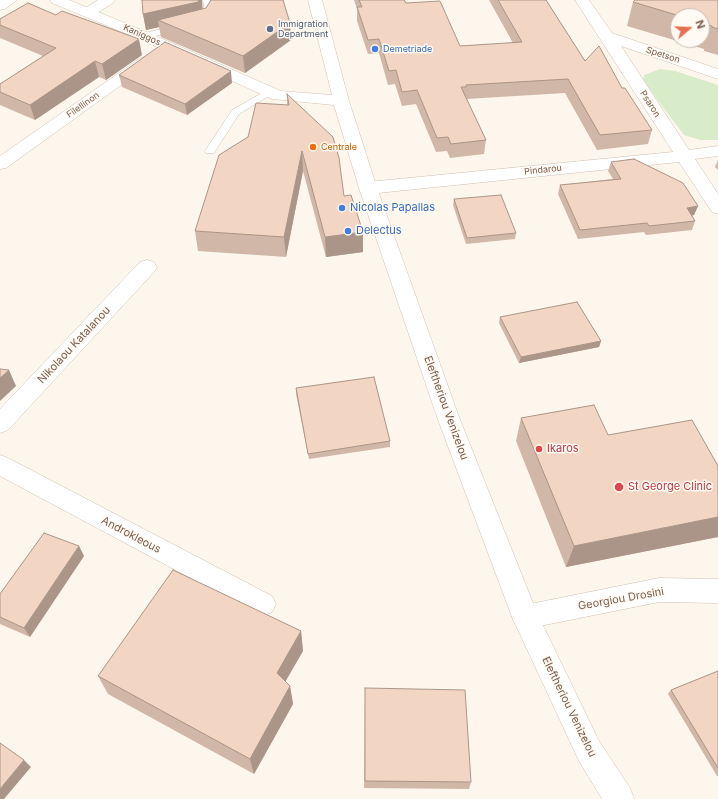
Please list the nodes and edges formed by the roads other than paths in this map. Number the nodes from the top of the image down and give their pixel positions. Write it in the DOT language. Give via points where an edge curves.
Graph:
graph roads {
  1 [pos="10,0"];
  2 [pos="57,0"];
  3 [pos="108,0"];
  4 [pos="207,0"];
  5 [pos="315,0"];
  6 [pos="582,0"];
  7 [pos="0,6"];
  8 [pos="89,12"];
  9 [pos="144,36"];
  10 [pos="607,36"];
  11 [pos="166,46"];
  12 [pos="718,74"];
  13 [pos="270,92"];
  14 [pos="341,101"];
  15 [pos="210,151"];
  16 [pos="718,151"];
  17 [pos="683,156"];
  18 [pos="0,164"];
  19 [pos="368,188"];
  20 [pos="718,208"];
  21 [pos="147,267"];
  22 [pos="0,424"];
  23 [pos="0,465"];
  24 [pos="718,592"];
  25 [pos="263,604"];
  26 [pos="526,617"];
  27 [pos="619,799"];
  1 -- 7 [label="street"];
  2 -- 8 [label="street, Kaniggos"];
  3 -- 8 [label="street"];
  4 -- 9 [label="lane" via="209,14 204,22"];
  5 -- 14 [label="street, Eleftheriou Venizelou"];
  6 -- 10 [label="street, Psaron"];
  8 -- 9 [label="street, Kaniggos"];
  9 -- 11 [label="street, Kaniggos"];
  10 -- 12 [label="street, Spetson"];
  10 -- 17 [label="street, Psaron"];
  11 -- 13 [label="street, Kaniggos"];
  11 -- 18 [label="street, Filellinon"];
  13 -- 14 [label="street, Kaniggos" via="278,96"];
  13 -- 15 [label="lane" via="235,112"];
  14 -- 19 [label="street, Eleftheriou Venizelou"];
  16 -- 17 [label="street, Pindarou"];
  17 -- 19 [label="street, Pindarou"];
  17 -- 20 [label="street, Psaron"];
  19 -- 26 [label="street, Eleftheriou Venizelou" via="448,417"];
  21 -- 22 [label="street, Nikolaou Katalanou"];
  23 -- 25 [label="street, Androkleous"];
  24 -- 26 [label="street, Georgiou Drosini" via="660,590"];
  26 -- 27 [label="street, Eleftheriou Venizelou" via="589,751"];
}
